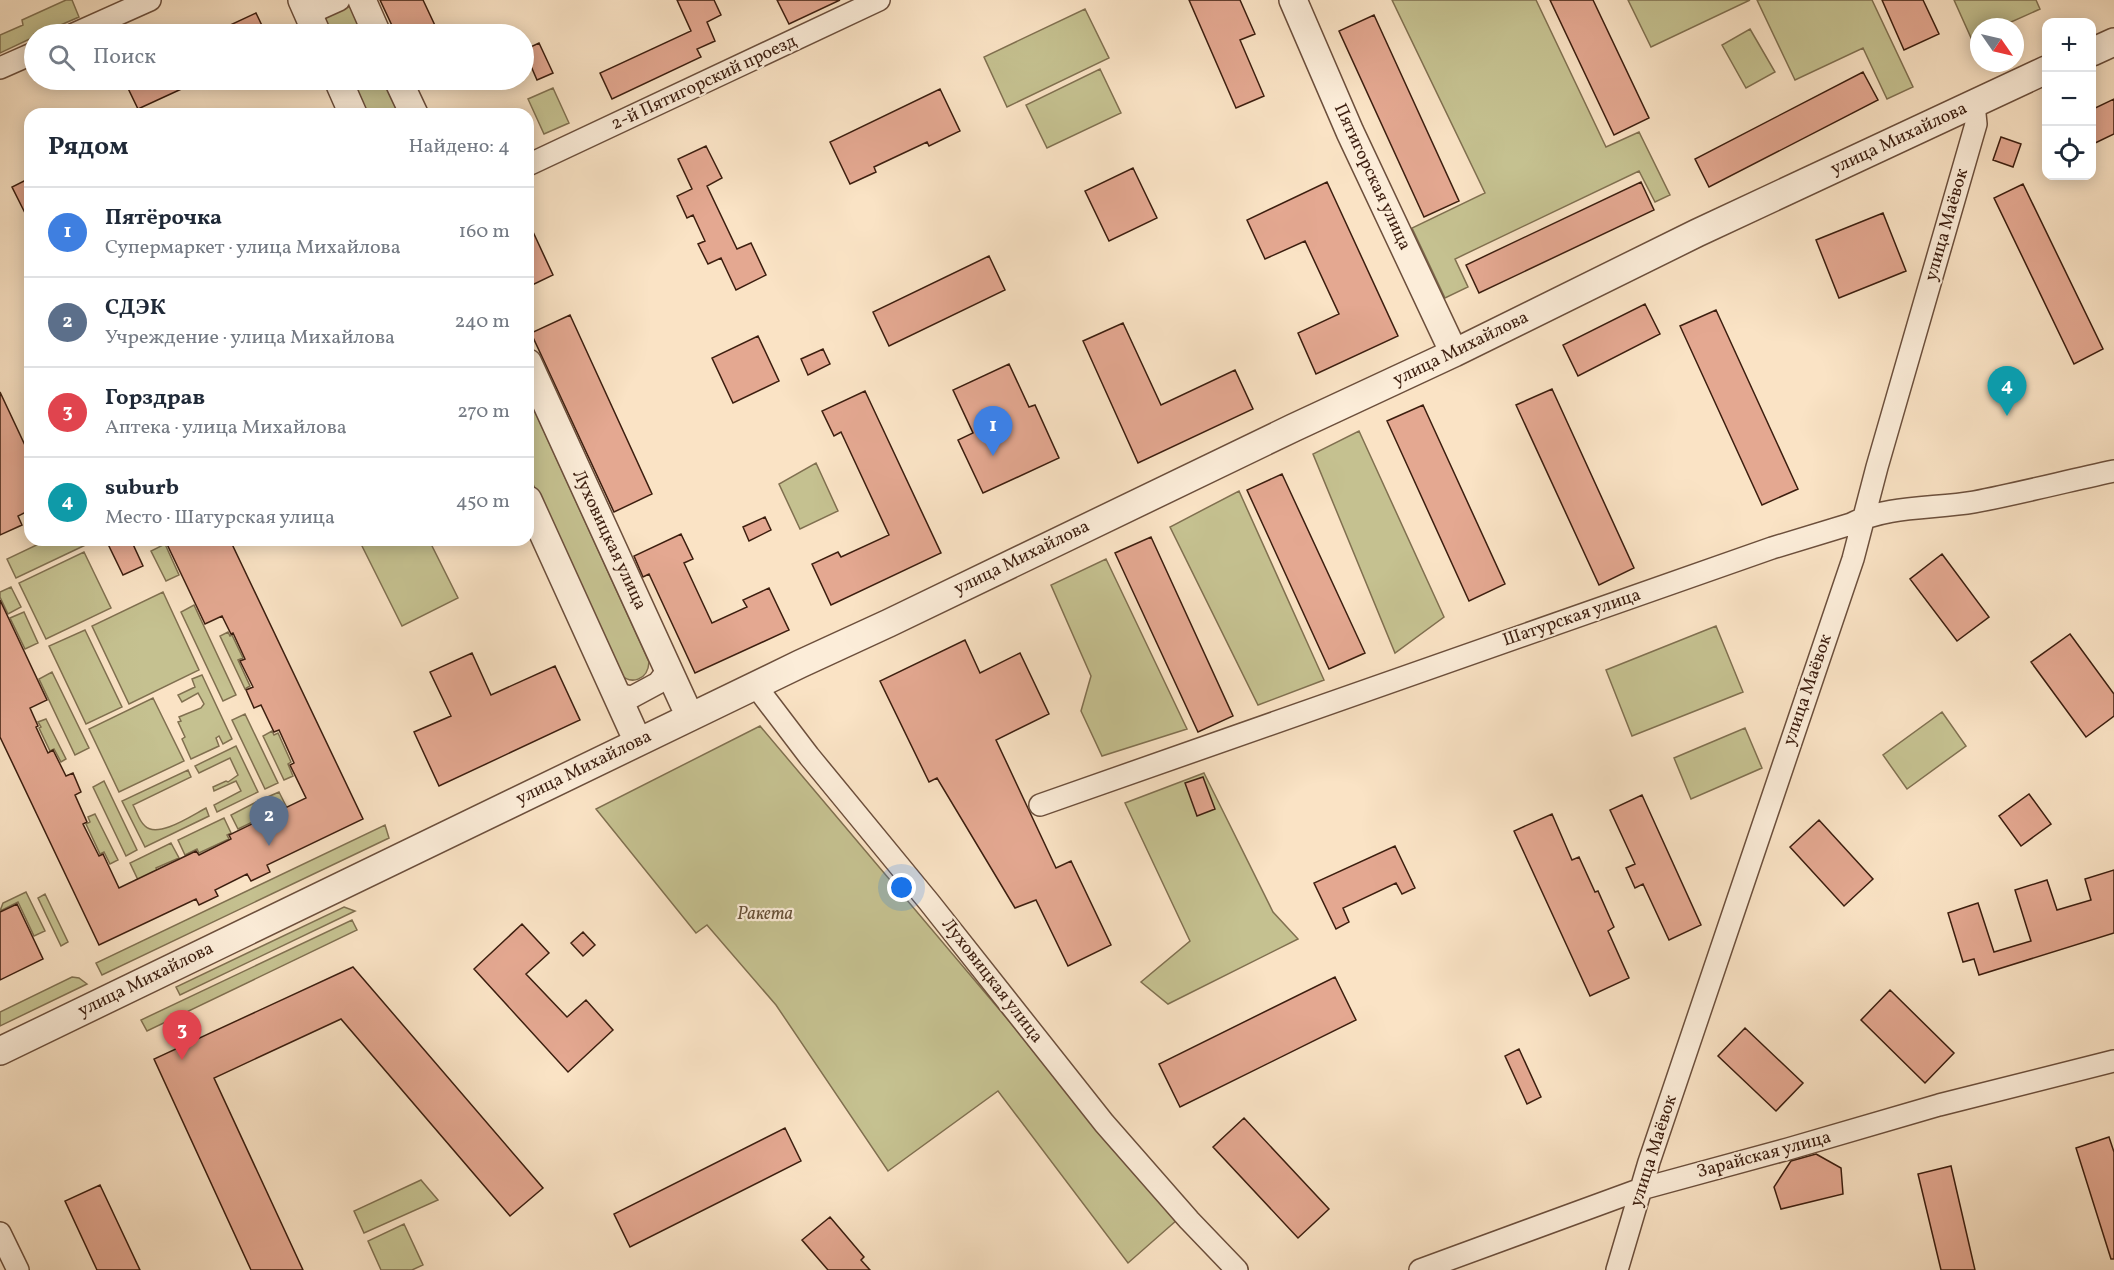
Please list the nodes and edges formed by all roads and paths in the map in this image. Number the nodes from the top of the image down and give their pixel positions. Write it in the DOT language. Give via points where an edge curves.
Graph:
graph roads {
  1 [pos="150,0"];
  2 [pos="339,0"];
  3 [pos="362,0"];
  4 [pos="879,0"];
  5 [pos="1293,0"];
  6 [pos="309,16"];
  7 [pos="96,24"];
  8 [pos="373,24"];
  9 [pos="2114,42"];
  10 [pos="2096,50"];
  11 [pos="24,57"];
  12 [pos="0,68"];
  13 [pos="2042,72"];
  14 [pos="342,90"];
  15 [pos="403,90"];
  16 [pos="1974,104"];
  17 [pos="350,108"];
  18 [pos="411,108"];
  19 [pos="534,162"];
  20 [pos="1454,353"];
  21 [pos="534,376"];
  22 [pos="2114,471"];
  23 [pos="534,513"];
  24 [pos="1863,519"];
  25 [pos="668,669"];
  26 [pos="755,685"];
  27 [pos="616,694"];
  28 [pos="690,717"];
  29 [pos="638,742"];
  30 [pos="1040,805"];
  31 [pos="0,1052"];
  32 [pos="2114,1061"];
  33 [pos="1641,1189"];
  34 [pos="0,1233"];
  35 [pos="18,1270"];
  36 [pos="1237,1270"];
  37 [pos="1420,1270"];
  38 [pos="1617,1270"];
  1 -- 7 [label="street"];
  2 -- 6 [label="street"];
  3 -- 8 [label="street"];
  4 -- 19 [label="street, 2-й Пятигорский проезд"];
  5 -- 20 [label="street, Пятигорская улица"];
  9 -- 10 [label="street"];
  11 -- 12 [label="street"];
  13 -- 16 [label="street, улица Михайлова"];
  14 -- 17 [label="street"];
  15 -- 18 [label="street"];
  16 -- 20 [label="street, улица Михайлова" via="1696,233"];
  16 -- 24 [label="street, улица Маёвок" via="1976,124"];
  20 -- 26 [label="street, улица Михайлова"];
  21 -- 25 [label="street, Луховицкая улица"];
  22 -- 24 [label="street, Шатурская улица" via="1972,502"];
  23 -- 27 [label="street"];
  24 -- 30 [label="street, Шатурская улица"];
  24 -- 33 [label="street, улица Маёвок" via="1853,559"];
  25 -- 27 [label="street" via="658,683 632,697"];
  25 -- 28 [label="street, Луховицкая улица"];
  26 -- 28 [label="street, улица Михайлова"];
  26 -- 36 [label="street, Луховицкая улица" via="1104,1123"];
  27 -- 29 [label="street"];
  28 -- 29 [label="street, улица Михайлова"];
  29 -- 31 [label="street, улица Михайлова"];
  32 -- 33 [label="street, Зарайская улица" via="1939,1105"];
  33 -- 37 [label="street, Зарайская улица"];
  33 -- 38 [label="street, улица Маёвок"];
  34 -- 35 [label="street"];
}
